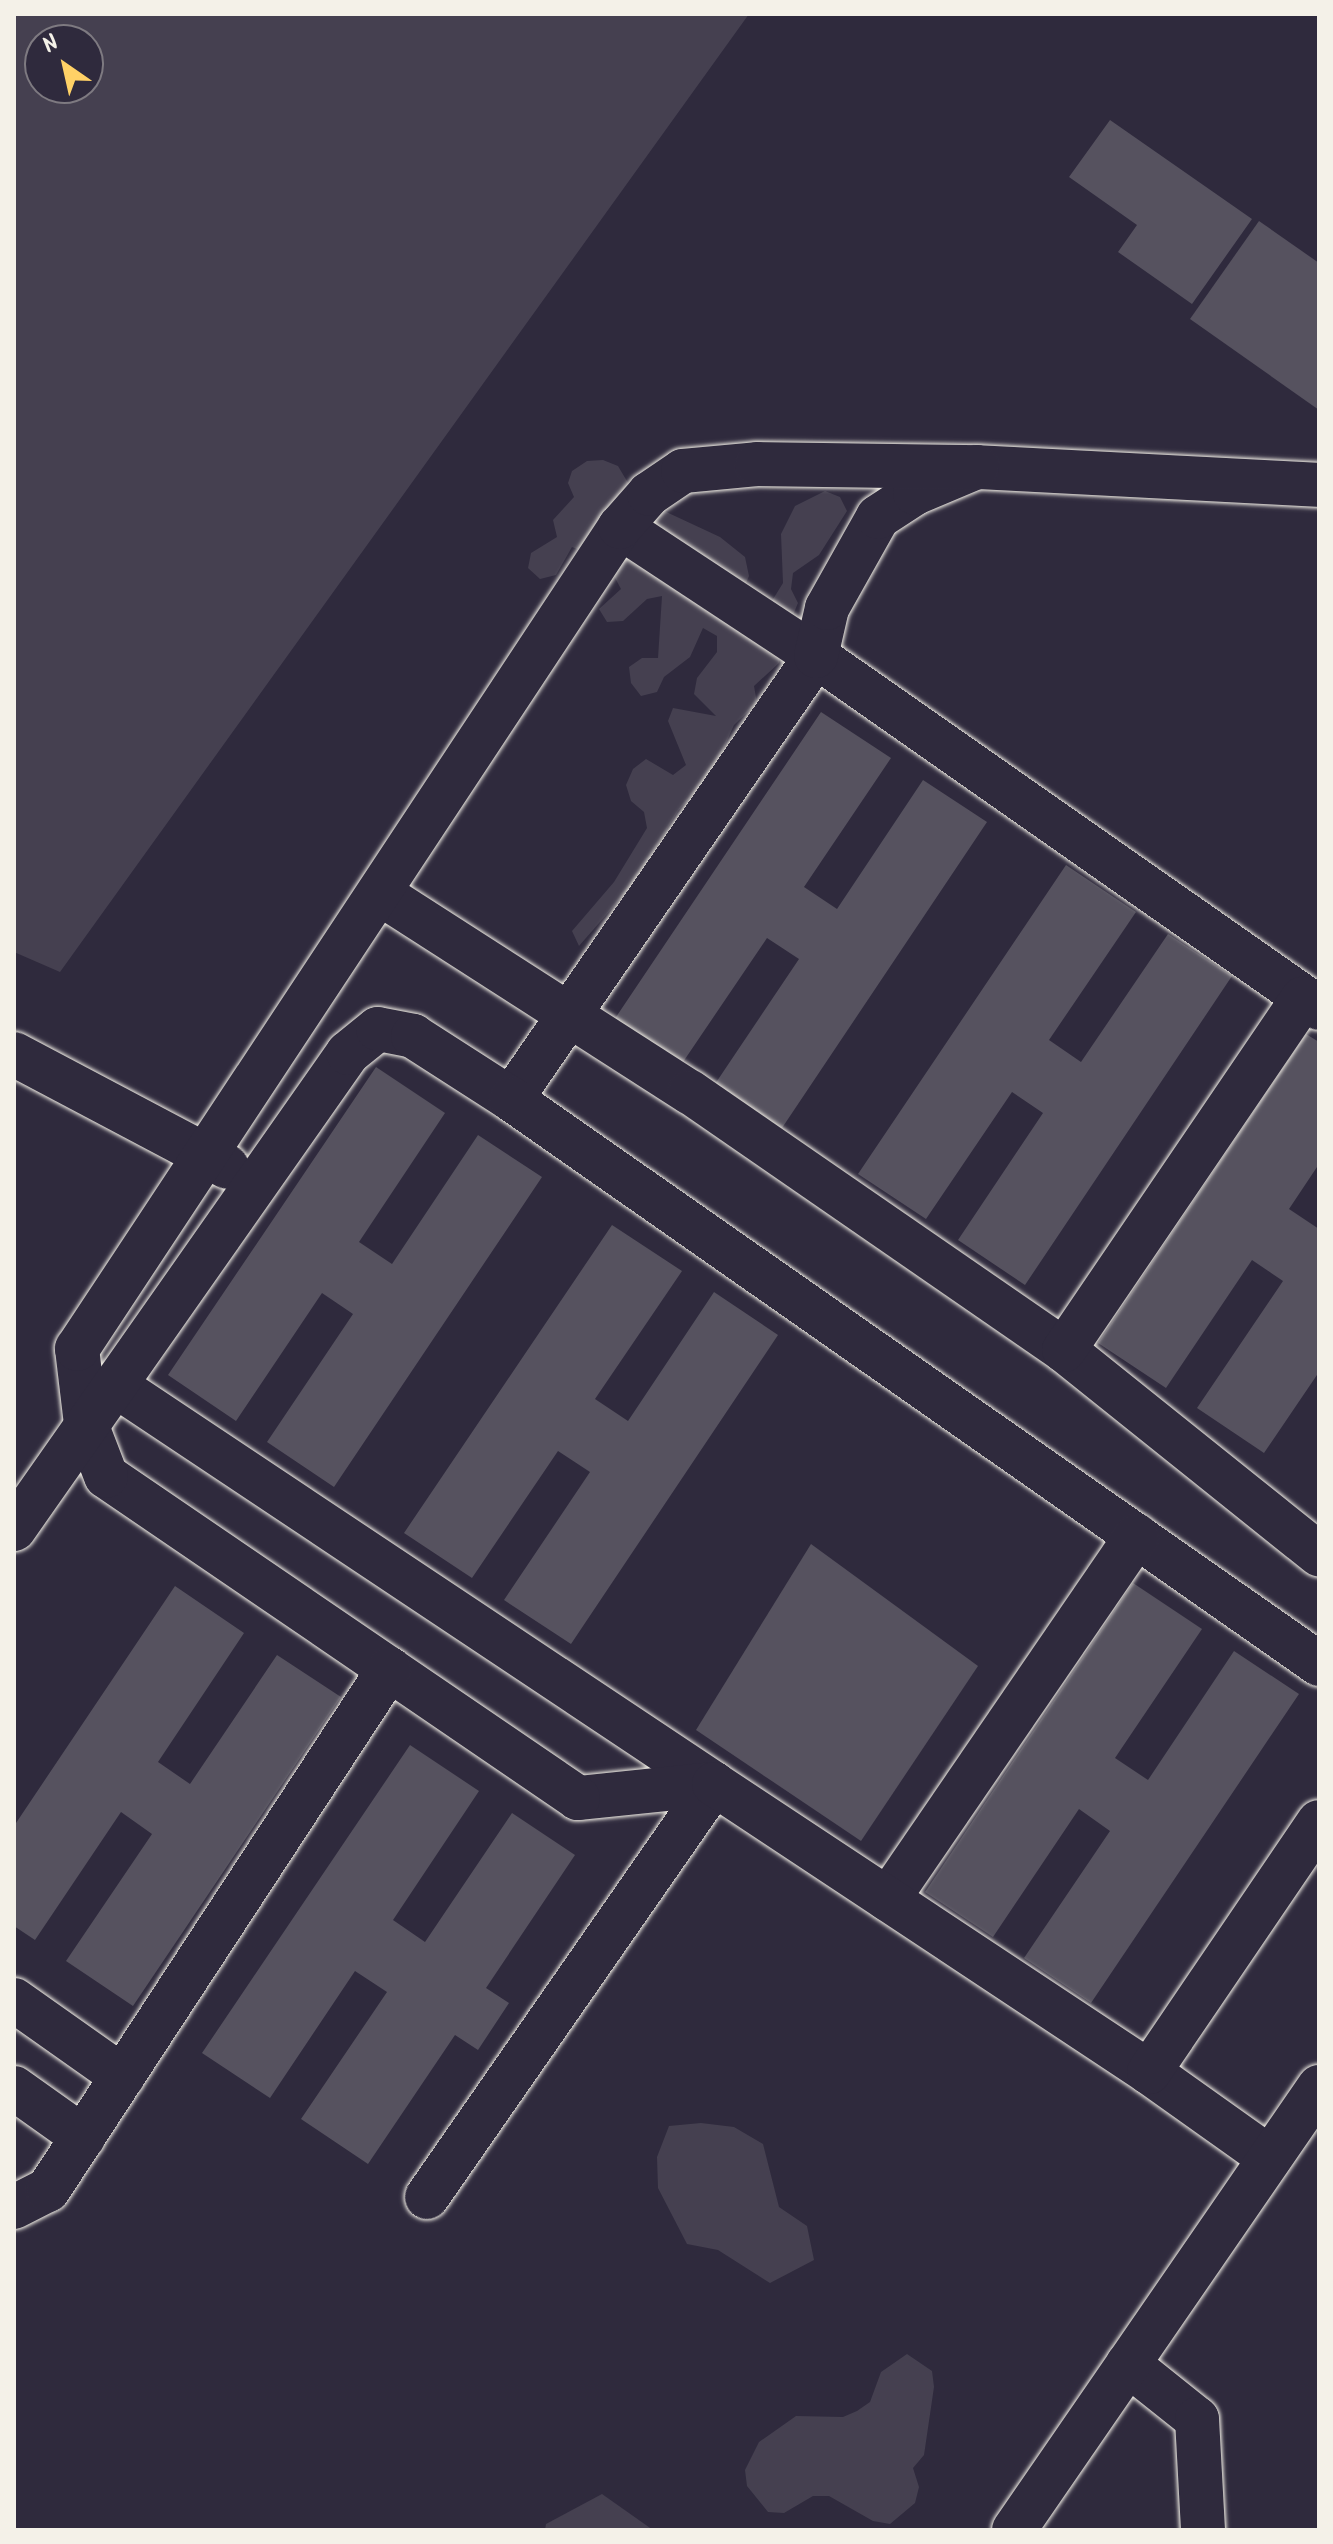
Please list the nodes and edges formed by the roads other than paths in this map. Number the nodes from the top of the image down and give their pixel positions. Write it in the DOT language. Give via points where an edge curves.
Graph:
graph roads {
  1 [pos="977,467"];
  2 [pos="1319,485"];
  3 [pos="620,527"];
  4 [pos="816,656"];
  5 [pos="381,894"];
  6 [pos="1311,1003"];
  7 [pos="567,1014"];
  8 [pos="14,1054"];
  9 [pos="511,1099"];
  10 [pos="203,1155"];
  11 [pos="257,1182"];
  12 [pos="1064,1350"];
  13 [pos="115,1385"];
  14 [pos="86,1424"];
  15 [pos="14,1529"];
  16 [pos="1137,1536"];
  17 [pos="1319,1554"];
  18 [pos="1319,1664"];
  19 [pos="389,1669"];
  20 [pos="714,1784"];
  21 [pos="1319,1822"];
  22 [pos="888,1899"];
  23 [pos="14,2000"];
  24 [pos="1149,2072"];
  25 [pos="123,2077"];
  26 [pos="1319,2087"];
  27 [pos="14,2088"];
  28 [pos="83,2137"];
  29 [pos="1270,2158"];
  30 [pos="427,2197"];
  31 [pos="14,2207"];
  32 [pos="1128,2364"];
  33 [pos="1014,2530"];
  34 [pos="1203,2530"];
  1 -- 2 [label="lane"];
  1 -- 3 [label="lane" via="757,464 683,471 649,494"];
  1 -- 4 [label="lane" via="915,493 878,517 827,608"];
  3 -- 4 [label="lane"];
  3 -- 5 [label="lane"];
  4 -- 6 [label="lane"];
  4 -- 7 [label="lane"];
  5 -- 7 [label="lane"];
  5 -- 10 [label="lane"];
  6 -- 12 [label="lane"];
  7 -- 9 [label="lane"];
  7 -- 12 [label="lane" via="690,1092"];
  8 -- 10 [label="lane"];
  9 -- 11 [label="lane" via="413,1036 378,1029 348,1053"];
  9 -- 16 [label="lane"];
  10 -- 11 [label="lane"];
  10 -- 14 [label="lane" via="77,1349"];
  11 -- 13 [label="lane"];
  12 -- 17 [label="lane"];
  13 -- 14 [label="lane"];
  13 -- 20 [label="lane"];
  14 -- 15 [label="lane"];
  14 -- 19 [label="lane" via="106,1476"];
  16 -- 18 [label="lane"];
  16 -- 22 [label="lane"];
  19 -- 20 [label="lane" via="578,1798"];
  19 -- 25 [label="lane"];
  20 -- 22 [label="lane"];
  20 -- 30 [label="lane"];
  21 -- 24 [label="lane"];
  22 -- 24 [label="lane"];
  23 -- 25 [label="lane"];
  24 -- 29 [label="lane"];
  25 -- 28 [label="lane"];
  26 -- 29 [label="lane"];
  27 -- 28 [label="lane"];
  28 -- 31 [label="lane" via="48,2190"];
  29 -- 32 [label="lane"];
  32 -- 33 [label="lane"];
  32 -- 34 [label="lane" via="1197,2419"];
}
